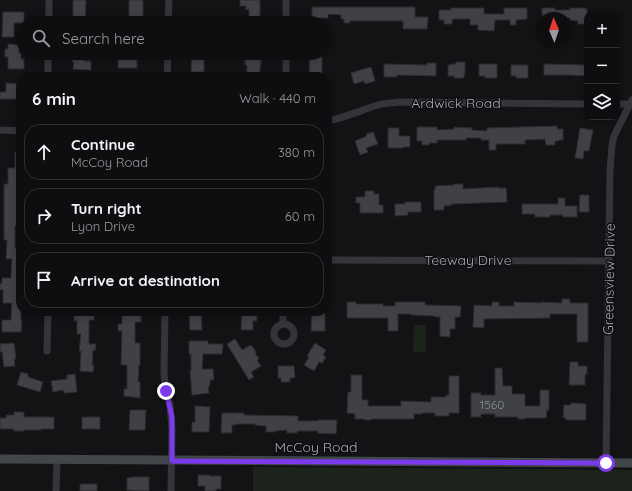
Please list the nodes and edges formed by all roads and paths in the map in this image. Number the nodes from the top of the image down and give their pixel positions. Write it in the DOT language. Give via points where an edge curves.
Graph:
graph roads {
  1 [pos="49,0"];
  2 [pos="169,0"];
  3 [pos="286,0"];
  4 [pos="49,16"];
  5 [pos="168,16"];
  6 [pos="286,16"];
  7 [pos="48,60"];
  8 [pos="168,60"];
  9 [pos="286,60"];
  10 [pos="48,72"];
  11 [pos="167,72"];
  12 [pos="286,72"];
  13 [pos="631,102"];
  14 [pos="584,104"];
  15 [pos="620,104"];
  16 [pos="332,120"];
  17 [pos="0,130"];
  18 [pos="16,131"];
  19 [pos="332,260"];
  20 [pos="609,261"];
  21 [pos="48,316"];
  22 [pos="164,316"];
  23 [pos="283,316"];
  24 [pos="283,324"];
  25 [pos="47,351"];
  26 [pos="0,459"];
  27 [pos="57,460"];
  28 [pos="172,461"];
  29 [pos="606,463"];
  30 [pos="632,463"];
  31 [pos="56,491"];
  32 [pos="171,491"];
  1 -- 4 [label="street"];
  2 -- 5 [label="street"];
  3 -- 6 [label="street"];
  7 -- 10 [label="street"];
  8 -- 11 [label="street"];
  9 -- 12 [label="street"];
  13 -- 15 [label="street"];
  13 -- 20 [label="street, Greensview Drive" via="612,145"];
  14 -- 16 [label="street, Ardwick Road" via="393,103 378,105"];
  17 -- 18 [label="street"];
  19 -- 20 [label="street, Teeway Drive"];
  20 -- 29 [label="street, Greensview Drive"];
  21 -- 25 [label="street"];
  22 -- 28 [label="street" via="164,374 172,417"];
  23 -- 24 [label="street"];
  26 -- 27 [label="main road, McCoy Road"];
  27 -- 28 [label="main road, McCoy Road"];
  27 -- 31 [label="street"];
  28 -- 29 [label="main road, McCoy Road"];
  28 -- 32 [label="street"];
  29 -- 30 [label="main road, McCoy Road"];
}
